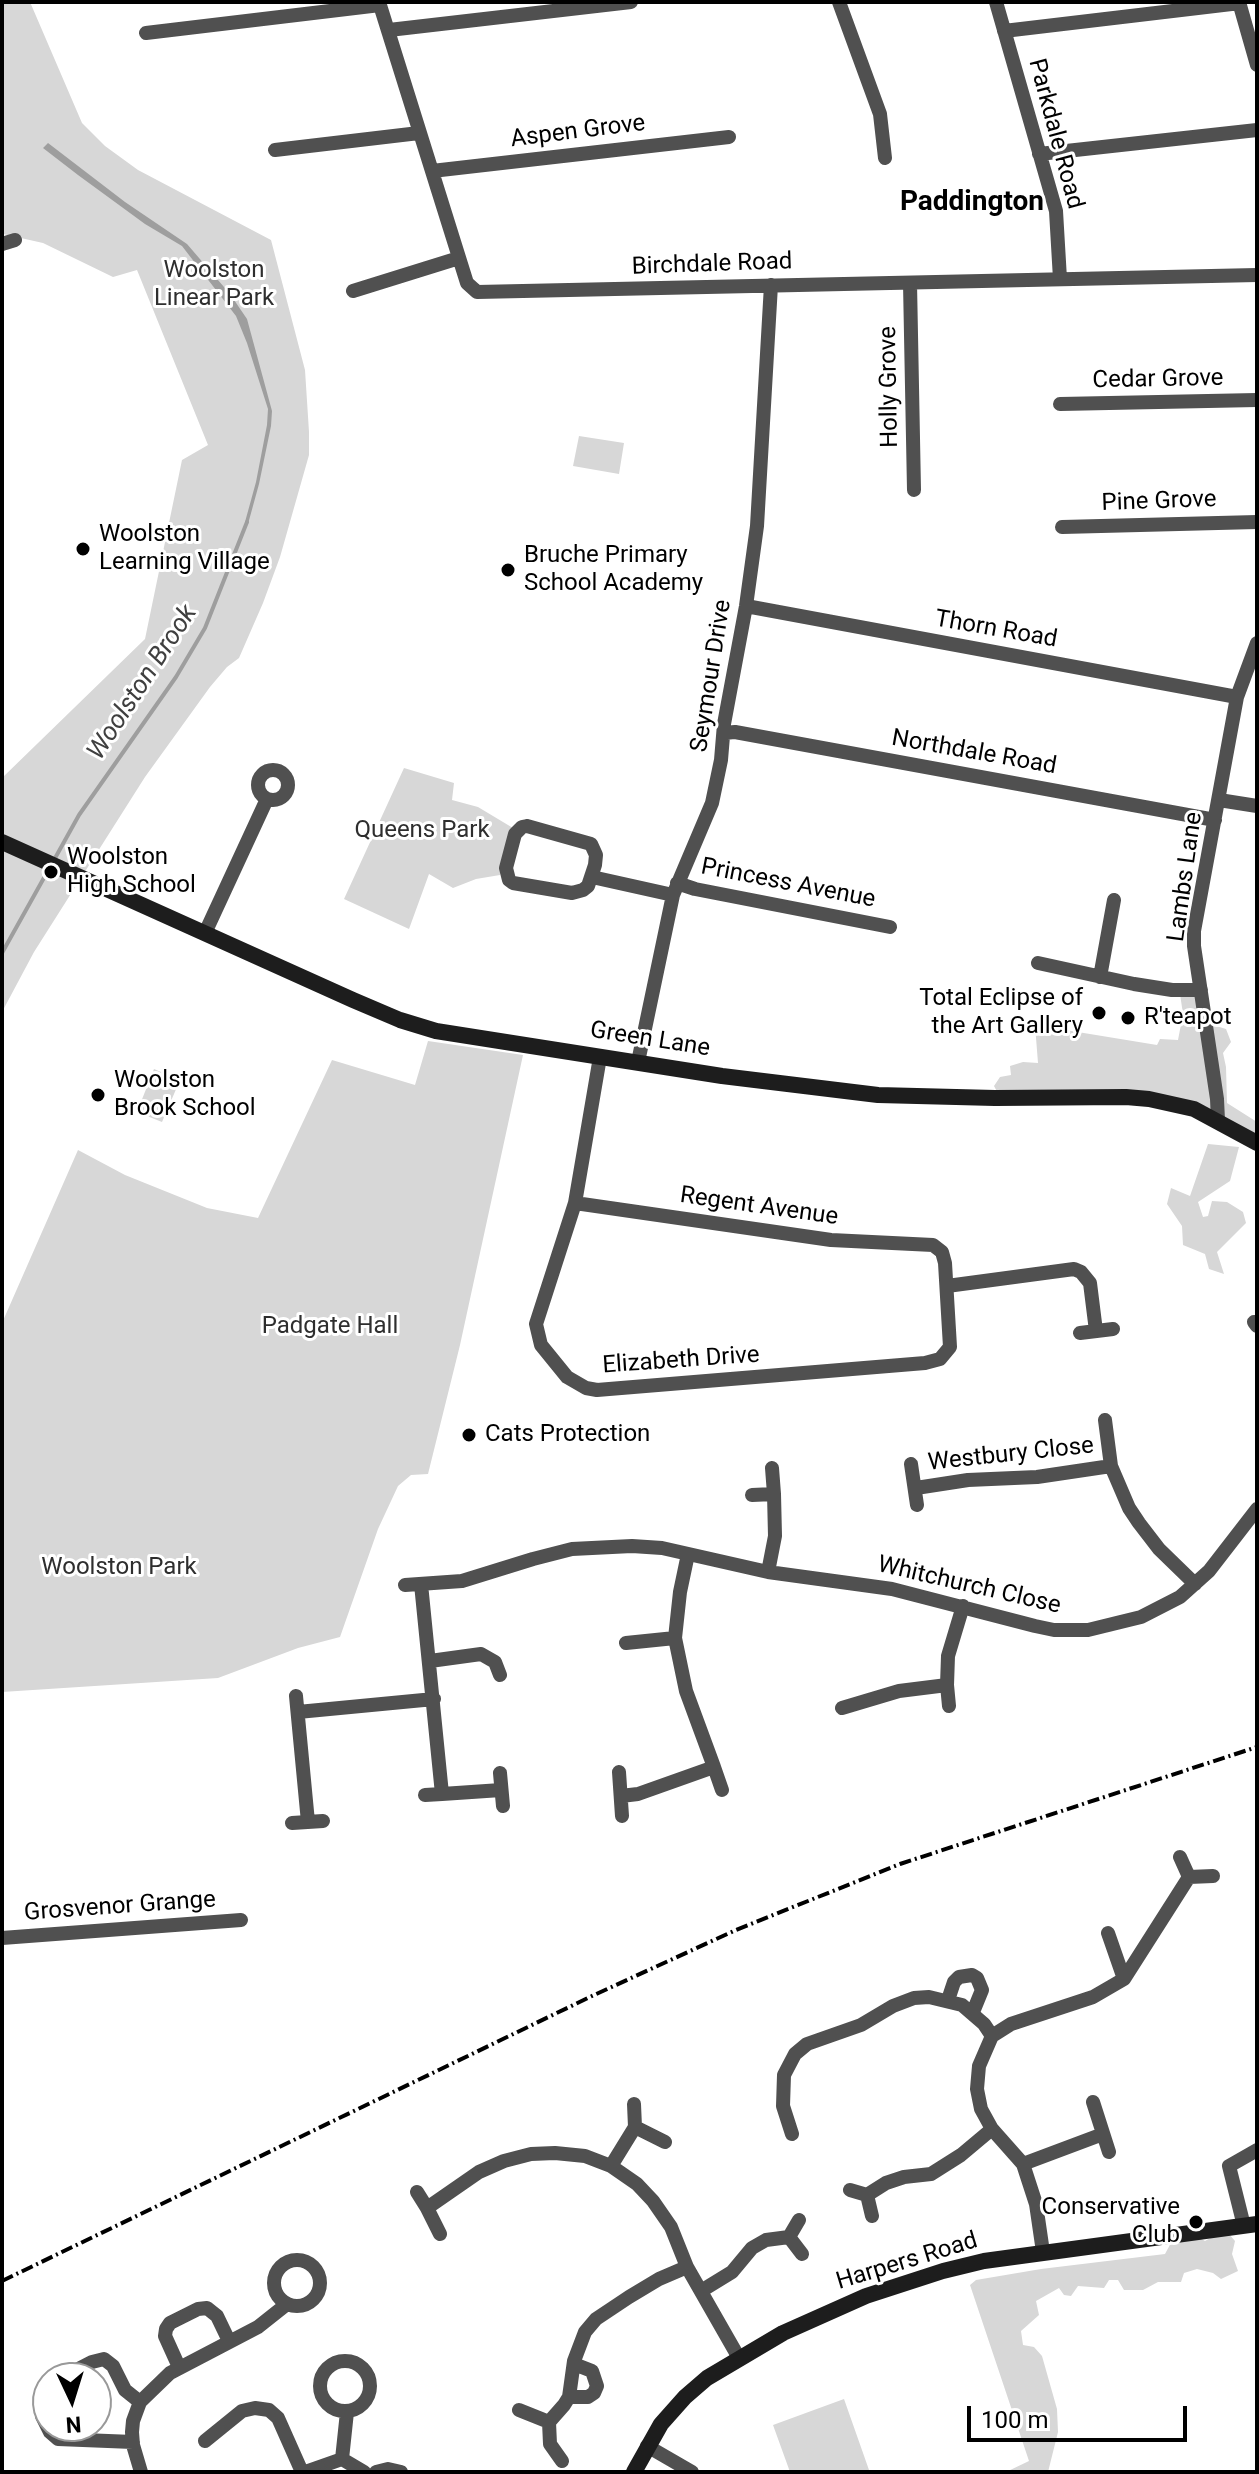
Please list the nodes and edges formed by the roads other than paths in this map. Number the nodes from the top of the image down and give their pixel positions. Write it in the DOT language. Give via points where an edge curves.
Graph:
graph roads {
  1 [pos="631,2"];
  2 [pos="839,2"];
  3 [pos="996,2"];
  4 [pos="1240,2"];
  5 [pos="380,4"];
  6 [pos="389,30"];
  7 [pos="1004,31"];
  8 [pos="146,33"];
  9 [pos="1257,65"];
  10 [pos="1257,130"];
  11 [pos="419,133"];
  12 [pos="729,136"];
  13 [pos="275,150"];
  14 [pos="1039,154"];
  15 [pos="885,158"];
  16 [pos="432,171"];
  17 [pos="459,258"];
  18 [pos="1257,275"];
  19 [pos="1060,279"];
  20 [pos="910,283"];
  21 [pos="771,285"];
  22 [pos="353,291"];
  23 [pos="1257,400"];
  24 [pos="1060,404"];
  25 [pos="914,491"];
  26 [pos="1257,522"];
  27 [pos="1062,527"];
  28 [pos="746,606"];
  29 [pos="1257,643"];
  30 [pos="1237,697"];
  31 [pos="724,733"];
  32 [pos="267,799"];
  33 [pos="1219,800"];
  34 [pos="1257,806"];
  35 [pos="1215,820"];
  36 [pos="2,842"];
  37 [pos="592,877"];
  38 [pos="675,889"];
  39 [pos="1114,900"];
  40 [pos="890,927"];
  41 [pos="205,933"];
  42 [pos="1038,963"];
  43 [pos="1100,977"];
  44 [pos="1201,990"];
  45 [pos="600,1057"];
  46 [pos="638,1062"];
  47 [pos="1218,1120"];
  48 [pos="1257,1143"];
  49 [pos="575,1203"];
  50 [pos="947,1286"];
  51 [pos="1113,1329"];
  52 [pos="1096,1331"];
  53 [pos="1080,1333"];
  54 [pos="1105,1420"];
  55 [pos="911,1464"];
  56 [pos="1111,1466"];
  57 [pos="772,1468"];
  58 [pos="916,1488"];
  59 [pos="774,1494"];
  60 [pos="752,1495"];
  61 [pos="917,1505"];
  62 [pos="1257,1509"];
  63 [pos="688,1554"];
  64 [pos="768,1572"];
  65 [pos="421,1584"];
  66 [pos="1195,1584"];
  67 [pos="405,1585"];
  68 [pos="963,1606"];
  69 [pos="675,1638"];
  70 [pos="626,1643"];
  71 [pos="430,1661"];
  72 [pos="500,1675"];
  73 [pos="947,1685"];
  74 [pos="296,1696"];
  75 [pos="434,1699"];
  76 [pos="949,1706"];
  77 [pos="842,1708"];
  78 [pos="298,1712"];
  79 [pos="714,1767"];
  80 [pos="619,1772"];
  81 [pos="500,1773"];
  82 [pos="501,1790"];
  83 [pos="722,1790"];
  84 [pos="442,1794"];
  85 [pos="425,1795"];
  86 [pos="621,1796"];
  87 [pos="503,1806"];
  88 [pos="622,1816"];
  89 [pos="323,1821"];
  90 [pos="1180,1857"];
  91 [pos="1213,1876"];
  92 [pos="1189,1877"];
  93 [pos="241,1920"];
  94 [pos="1108,1933"];
  95 [pos="2,1938"];
  96 [pos="1124,1979"];
  97 [pos="948,2000"];
  98 [pos="973,2012"];
  99 [pos="992,2036"];
  100 [pos="1093,2102"];
  101 [pos="634,2104"];
  102 [pos="635,2127"];
  103 [pos="992,2129"];
  104 [pos="792,2134"];
  105 [pos="1103,2134"];
  106 [pos="665,2142"];
  107 [pos="1257,2150"];
  108 [pos="1109,2152"];
  109 [pos="1023,2164"];
  110 [pos="611,2166"];
  111 [pos="850,2190"];
  112 [pos="417,2192"];
  113 [pos="867,2195"];
  114 [pos="427,2208"];
  115 [pos="872,2216"];
  116 [pos="799,2220"];
  117 [pos="1250,2225"];
  118 [pos="440,2234"];
  119 [pos="789,2237"];
  120 [pos="1043,2252"];
  121 [pos="802,2254"];
  122 [pos="687,2267"];
  123 [pos="701,2291"];
  124 [pos="287,2304"];
  125 [pos="229,2341"];
  126 [pos="739,2358"];
  127 [pos="574,2364"];
  128 [pos="112,2365"];
  129 [pos="179,2367"];
  130 [pos="569,2397"];
  131 [pos="140,2402"];
  132 [pos="519,2410"];
  133 [pos="347,2412"];
  134 [pos="549,2422"];
  135 [pos="112,2441"];
  136 [pos="205,2441"];
  137 [pos="133,2442"];
  138 [pos="647,2446"];
  139 [pos="342,2459"];
  140 [pos="562,2461"];
  141 [pos="141,2472"];
  142 [pos="303,2472"];
  143 [pos="364,2472"];
  144 [pos="376,2472"];
  145 [pos="401,2472"];
  146 [pos="634,2472"];
  147 [pos="692,2472"];
  1 -- 6 [label="street"];
  2 -- 15 [label="street" via="880,114"];
  3 -- 7 [label="street, Parkdale Road"];
  4 -- 7 [label="street"];
  4 -- 9 [label="street"];
  5 -- 6 [label="street, Birchdale Road"];
  5 -- 8 [label="street"];
  6 -- 11 [label="street, Birchdale Road"];
  7 -- 14 [label="street, Parkdale Road"];
  10 -- 14 [label="street"];
  11 -- 13 [label="street"];
  11 -- 16 [label="street, Birchdale Road"];
  12 -- 16 [label="street, Aspen Grove"];
  14 -- 19 [label="street, Parkdale Road" via="1057,219"];
  16 -- 17 [label="street, Birchdale Road"];
  17 -- 21 [label="street, Birchdale Road" via="467,283 484,294"];
  17 -- 22 [label="street"];
  18 -- 19 [label="street, Birchdale Road"];
  19 -- 20 [label="street, Birchdale Road"];
  20 -- 21 [label="street, Birchdale Road"];
  20 -- 25 [label="street, Holly Grove"];
  21 -- 28 [label="street, Seymour Drive" via="757,526"];
  23 -- 24 [label="street, Cedar Grove"];
  26 -- 27 [label="street, Pine Grove"];
  28 -- 30 [label="street, Thorn Road"];
  28 -- 31 [label="street, Seymour Drive"];
  29 -- 30 [label="street, Lambs Lane"];
  30 -- 33 [label="street, Lambs Lane"];
  31 -- 35 [label="street, Northdale Road"];
  31 -- 38 [label="street, Seymour Drive" via="712,803"];
  32 -- 41 [label="street"];
  33 -- 34 [label="street"];
  33 -- 35 [label="street, Lambs Lane"];
  35 -- 44 [label="street, Lambs Lane" via="1194,931"];
  36 -- 41 [label="street, Green Lane"];
  37 -- 37 [label="street" via="578,893 513,883 506,872 515,834 527,826 591,844 596,855"];
  37 -- 38 [label="street, Princess Avenue"];
  38 -- 40 [label="street, Princess Avenue"];
  38 -- 46 [label="street, Seymour Drive"];
  39 -- 43 [label="street"];
  41 -- 45 [label="street, Green Lane" via="424,1028"];
  42 -- 43 [label="street"];
  43 -- 44 [label="street"];
  44 -- 47 [label="street, Lambs Lane"];
  45 -- 46 [label="street, Green Lane"];
  45 -- 49 [label="street, Elizabeth Drive"];
  46 -- 47 [label="street, Green Lane" via="878,1095 1149,1099"];
  47 -- 48 [label="street, Green Lane"];
  49 -- 50 [label="street, Regent Avenue" via="831,1240 927,1244 944,1257"];
  49 -- 50 [label="street, Elizabeth Drive" via="536,1324 541,1345 567,1377 586,1388 925,1363 945,1355 951,1341"];
  50 -- 52 [label="street" via="1074,1269 1090,1283"];
  51 -- 52 [label="street"];
  52 -- 53 [label="street"];
  54 -- 56 [label="street, Westbury Close"];
  55 -- 58 [label="street, Westbury Close"];
  56 -- 58 [label="street, Westbury Close"];
  56 -- 66 [label="street, Westbury Close" via="1139,1523"];
  57 -- 59 [label="street"];
  58 -- 61 [label="street, Westbury Close"];
  59 -- 60 [label="street"];
  59 -- 64 [label="street" via="775,1536"];
  62 -- 66 [label="street, Whitchurch Close"];
  63 -- 64 [label="street, Whitchurch Close"];
  63 -- 65 [label="street, Whitchurch Close" via="632,1546 572,1549 472,1579"];
  63 -- 69 [label="street"];
  64 -- 68 [label="street, Whitchurch Close" via="892,1589"];
  65 -- 67 [label="street, Whitchurch Close"];
  65 -- 71 [label="street"];
  66 -- 68 [label="street, Whitchurch Close" via="1141,1617 1088,1630 1054,1630"];
  68 -- 73 [label="street" via="948,1656"];
  69 -- 70 [label="street"];
  69 -- 79 [label="street" via="686,1691"];
  71 -- 72 [label="street" via="481,1654 495,1662"];
  71 -- 75 [label="street"];
  73 -- 76 [label="street"];
  73 -- 77 [label="street" via="899,1691"];
  74 -- 78 [label="street"];
  75 -- 78 [label="street"];
  75 -- 84 [label="street"];
  78 -- 89 [label="street" via="300,1823"];
  79 -- 83 [label="street"];
  79 -- 86 [label="street"];
  80 -- 86 [label="street"];
  81 -- 82 [label="street"];
  82 -- 84 [label="street"];
  82 -- 87 [label="street"];
  84 -- 85 [label="street"];
  86 -- 88 [label="street"];
  90 -- 92 [label="street"];
  91 -- 92 [label="street"];
  92 -- 96 [label="street"];
  93 -- 95 [label="street, Grosvenor Grange"];
  94 -- 96 [label="street"];
  96 -- 99 [label="street" via="1093,1997 1011,2024"];
  97 -- 98 [label="street"];
  97 -- 98 [label="street" via="954,1982 972,1975 982,1990"];
  97 -- 104 [label="street" via="914,1998 795,2054 784,2075 783,2106"];
  98 -- 99 [label="street"];
  99 -- 103 [label="street" via="979,2066 977,2089"];
  100 -- 105 [label="street"];
  101 -- 102 [label="street"];
  102 -- 106 [label="street"];
  102 -- 110 [label="street"];
  103 -- 109 [label="street"];
  103 -- 113 [label="street" via="931,2174 904,2177"];
  105 -- 108 [label="street"];
  105 -- 109 [label="street"];
  107 -- 117 [label="street" via="1229,2166"];
  109 -- 120 [label="street"];
  110 -- 114 [label="street" via="585,2156 531,2154 479,2172"];
  110 -- 122 [label="street" via="653,2201 671,2227"];
  111 -- 113 [label="street"];
  112 -- 114 [label="street"];
  113 -- 115 [label="street"];
  114 -- 118 [label="street"];
  116 -- 119 [label="street"];
  117 -- 120 [label="street, Harpers Road"];
  119 -- 121 [label="street"];
  119 -- 123 [label="street" via="752,2248 732,2272"];
  120 -- 126 [label="street, Harpers Road" via="984,2261 901,2284 824,2313"];
  122 -- 123 [label="street"];
  122 -- 127 [label="street" via="596,2319 585,2332"];
  123 -- 126 [label="street"];
  124 -- 125 [label="street"];
  125 -- 129 [label="street"];
  125 -- 129 [label="street" via="211,2309 198,2309 170,2323 166,2340"];
  126 -- 138 [label="street, Harpers Road" via="685,2397"];
  127 -- 130 [label="street"];
  127 -- 130 [label="street" via="592,2371 597,2386 588,2397"];
  128 -- 131 [label="street" via="125,2390"];
  129 -- 131 [label="street"];
  130 -- 134 [label="street"];
  131 -- 137 [label="street"];
  132 -- 134 [label="street"];
  133 -- 139 [label="street"];
  134 -- 140 [label="street" via="550,2444"];
  135 -- 137 [label="street"];
  136 -- 142 [label="street" via="242,2411 269,2410 278,2418"];
  137 -- 141 [label="street"];
  138 -- 146 [label="street, Harpers Road"];
  138 -- 147 [label="street"];
  139 -- 142 [label="street"];
  139 -- 143 [label="street"];
  144 -- 145 [label="street"];
}
